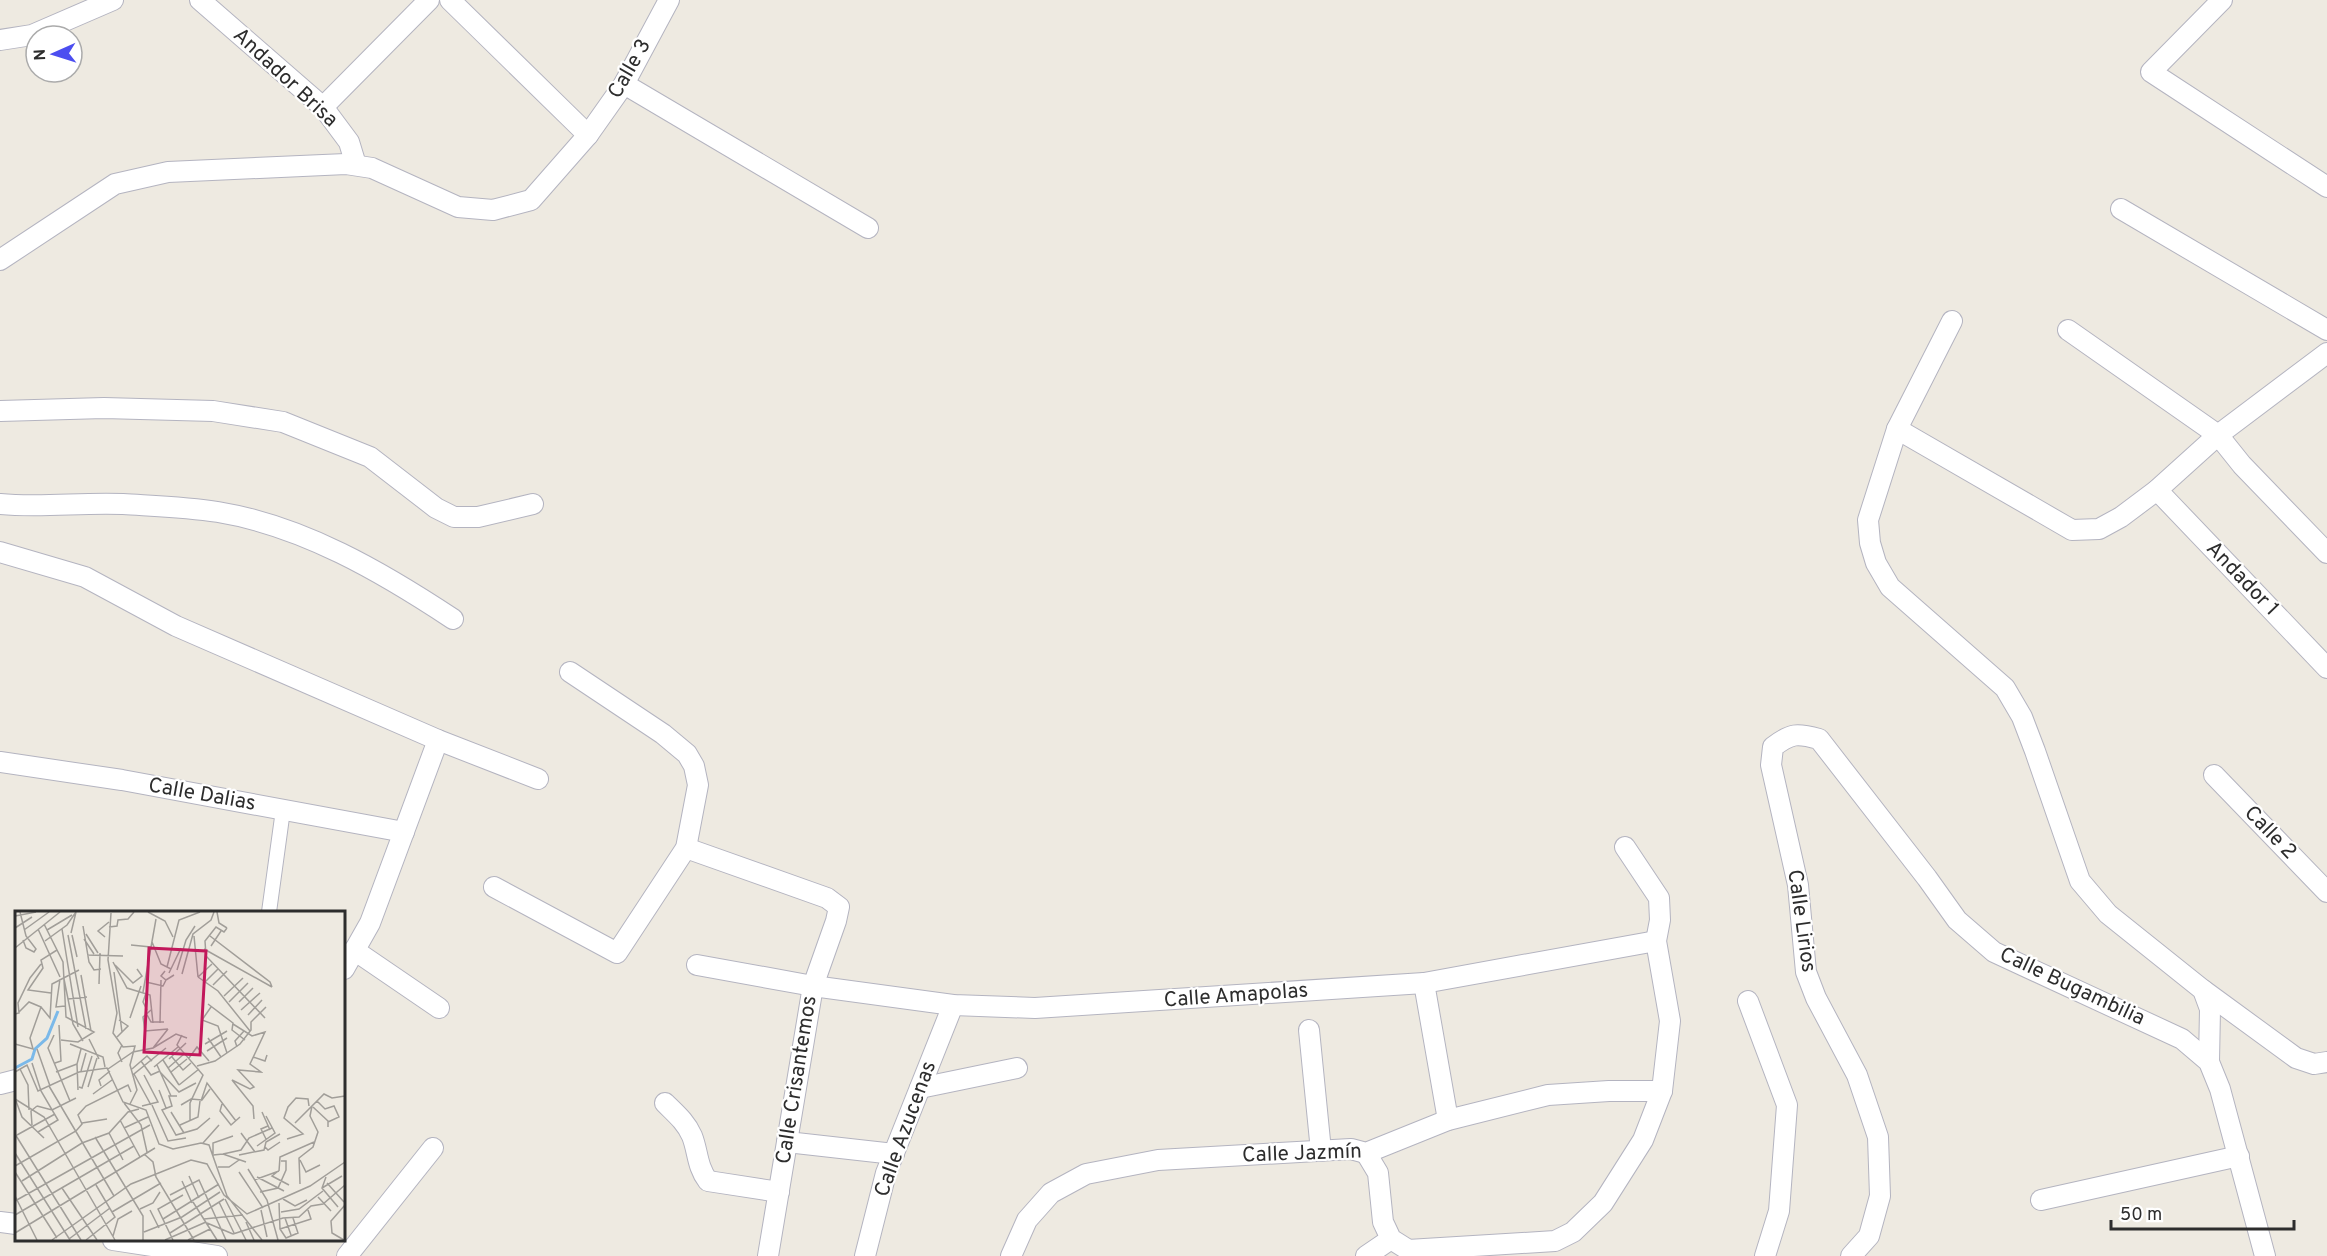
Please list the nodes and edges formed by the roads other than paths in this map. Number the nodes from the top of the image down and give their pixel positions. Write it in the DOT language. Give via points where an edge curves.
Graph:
graph roads {
  1 [pos="113,0"];
  2 [pos="200,0"];
  3 [pos="429,0"];
  4 [pos="450,0"];
  5 [pos="669,0"];
  6 [pos="2222,0"];
  7 [pos="0,40"];
  8 [pos="624,84"];
  9 [pos="323,108"];
  10 [pos="588,135"];
  11 [pos="356,165"];
  12 [pos="2327,188"];
  13 [pos="2121,209"];
  14 [pos="868,228"];
  15 [pos="0,260"];
  16 [pos="1952,321"];
  17 [pos="2068,330"];
  18 [pos="2327,330"];
  19 [pos="2324,363"];
  20 [pos="0,411"];
  21 [pos="1897,429"];
  22 [pos="2218,435"];
  23 [pos="2157,490"];
  24 [pos="0,504"];
  25 [pos="533,504"];
  26 [pos="0,552"];
  27 [pos="2327,553"];
  28 [pos="453,619"];
  29 [pos="2327,668"];
  30 [pos="570,672"];
  31 [pos="1787,736"];
  32 [pos="438,740"];
  33 [pos="0,762"];
  34 [pos="2214,775"];
  35 [pos="538,779"];
  36 [pos="283,810"];
  37 [pos="404,831"];
  38 [pos="1626,847"];
  39 [pos="686,848"];
  40 [pos="494,887"];
  41 [pos="2327,892"];
  42 [pos="269,911"];
  43 [pos="1656,940"];
  44 [pos="354,950"];
  45 [pos="697,965"];
  46 [pos="345,967"];
  47 [pos="1424,983"];
  48 [pos="813,986"];
  49 [pos="2203,990"];
  50 [pos="1748,1001"];
  51 [pos="953,1005"];
  52 [pos="439,1008"];
  53 [pos="1309,1030"];
  54 [pos="2209,1062"];
  55 [pos="2327,1062"];
  56 [pos="1017,1068"];
  57 [pos="15,1080"];
  58 [pos="0,1084"];
  59 [pos="920,1088"];
  60 [pos="1662,1092"];
  61 [pos="665,1103"];
  62 [pos="1448,1120"];
  63 [pos="787,1142"];
  64 [pos="433,1148"];
  65 [pos="1321,1151"];
  66 [pos="1366,1153"];
  67 [pos="894,1154"];
  68 [pos="2239,1156"];
  69 [pos="779,1192"];
  70 [pos="2041,1200"];
  71 [pos="0,1222"];
  72 [pos="15,1224"];
  73 [pos="1391,1239"];
  74 [pos="125,1241"];
  75 [pos="1413,1253"];
  76 [pos="217,1256"];
  77 [pos="347,1256"];
  78 [pos="768,1256"];
  79 [pos="865,1256"];
  80 [pos="1011,1256"];
  81 [pos="1366,1256"];
  82 [pos="1765,1256"];
  83 [pos="1851,1256"];
  84 [pos="2265,1256"];
  1 -- 7 [label="street" via="32,35"];
  2 -- 9 [label="street, Andador Brisa"];
  3 -- 9 [label="street"];
  4 -- 10 [label="street"];
  5 -- 8 [label="street, Calle 3"];
  6 -- 12 [label="street" via="2151,72"];
  8 -- 10 [label="street, Calle 3"];
  8 -- 14 [label="street"];
  9 -- 11 [label="street, Andador Brisa" via="349,142"];
  10 -- 11 [label="street, Calle 3" via="531,200 493,210 458,207 372,168"];
  11 -- 15 [label="street, Calle 3" via="168,172 115,184"];
  13 -- 18 [label="street"];
  16 -- 21 [label="street"];
  17 -- 22 [label="street"];
  19 -- 22 [label="street"];
  20 -- 25 [label="street" via="213,411 283,422 370,457 453,517 478,517"];
  21 -- 23 [label="street" via="2072,530 2098,529"];
  21 -- 49 [label="street" via="1869,520 1876,563 1890,587 2005,688 2022,717 2080,881 2108,914"];
  22 -- 23 [label="street"];
  22 -- 27 [label="street" via="2241,465"];
  23 -- 29 [label="street, Andador 1"];
  24 -- 28 [label="street" via="120,504 218,512 260,522 338,551 393,579"];
  26 -- 32 [label="street" via="85,577 176,626"];
  30 -- 39 [label="street" via="687,754 698,785"];
  31 -- 54 [label="street, Calle Bugambilia" via="1803,734 1819,739 1957,920 1994,952 2182,1039"];
  31 -- 83 [label="street, Calle Lirios" via="1773,747 1771,765 1798,885 1806,972 1857,1075 1878,1137 1880,1196 1869,1236"];
  32 -- 35 [label="street"];
  32 -- 37 [label="street"];
  33 -- 36 [label="street, Calle Dalias"];
  34 -- 41 [label="street, Calle 2"];
  36 -- 37 [label="street, Calle Dalias"];
  36 -- 42 [label="street"];
  37 -- 44 [label="street" via="370,923"];
  38 -- 43 [label="street" via="1659,898"];
  39 -- 40 [label="street" via="617,953"];
  39 -- 48 [label="street, Calle Crisantemos" via="828,898 839,907"];
  43 -- 47 [label="street, Calle Amapolas"];
  43 -- 60 [label="street" via="1670,1020"];
  44 -- 46 [label="street"];
  44 -- 52 [label="street"];
  45 -- 48 [label="street"];
  47 -- 51 [label="street, Calle Amapolas" via="1035,1008"];
  47 -- 62 [label="street"];
  48 -- 51 [label="street, Calle Amapolas"];
  48 -- 63 [label="street, Calle Crisantemos"];
  49 -- 54 [label="street" via="2210,1009"];
  49 -- 55 [label="street" via="2296,1058 2314,1064"];
  50 -- 82 [label="street" via="1786,1105 1779,1211"];
  51 -- 59 [label="street, Calle Azucenas"];
  53 -- 65 [label="street"];
  54 -- 68 [label="street, Calle Bugambilia"];
  56 -- 59 [label="street"];
  57 -- 58 [label="street"];
  59 -- 67 [label="street, Calle Azucenas"];
  60 -- 62 [label="street, Calle Jazmín" via="1548,1095"];
  60 -- 75 [label="street" via="1632,1158 1603,1203 1573,1232 1556,1240"];
  61 -- 69 [label="street" via="686,1123 708,1181"];
  62 -- 66 [label="street, Calle Jazmín"];
  63 -- 67 [label="street"];
  63 -- 69 [label="street, Calle Crisantemos"];
  64 -- 77 [label="street"];
  65 -- 66 [label="street, Calle Jazmín" via="1351,1149"];
  65 -- 80 [label="street, Calle Jazmín" via="1158,1160 1086,1174 1052,1193 1027,1220"];
  66 -- 73 [label="street" via="1378,1173 1383,1222"];
  67 -- 79 [label="street, Calle Azucenas"];
  68 -- 70 [label="street"];
  68 -- 84 [label="street, Calle Bugambilia"];
  69 -- 78 [label="street, Calle Crisantemos"];
  71 -- 72 [label="street"];
  73 -- 75 [label="street"];
  73 -- 81 [label="street"];
  74 -- 76 [label="street"];
}
